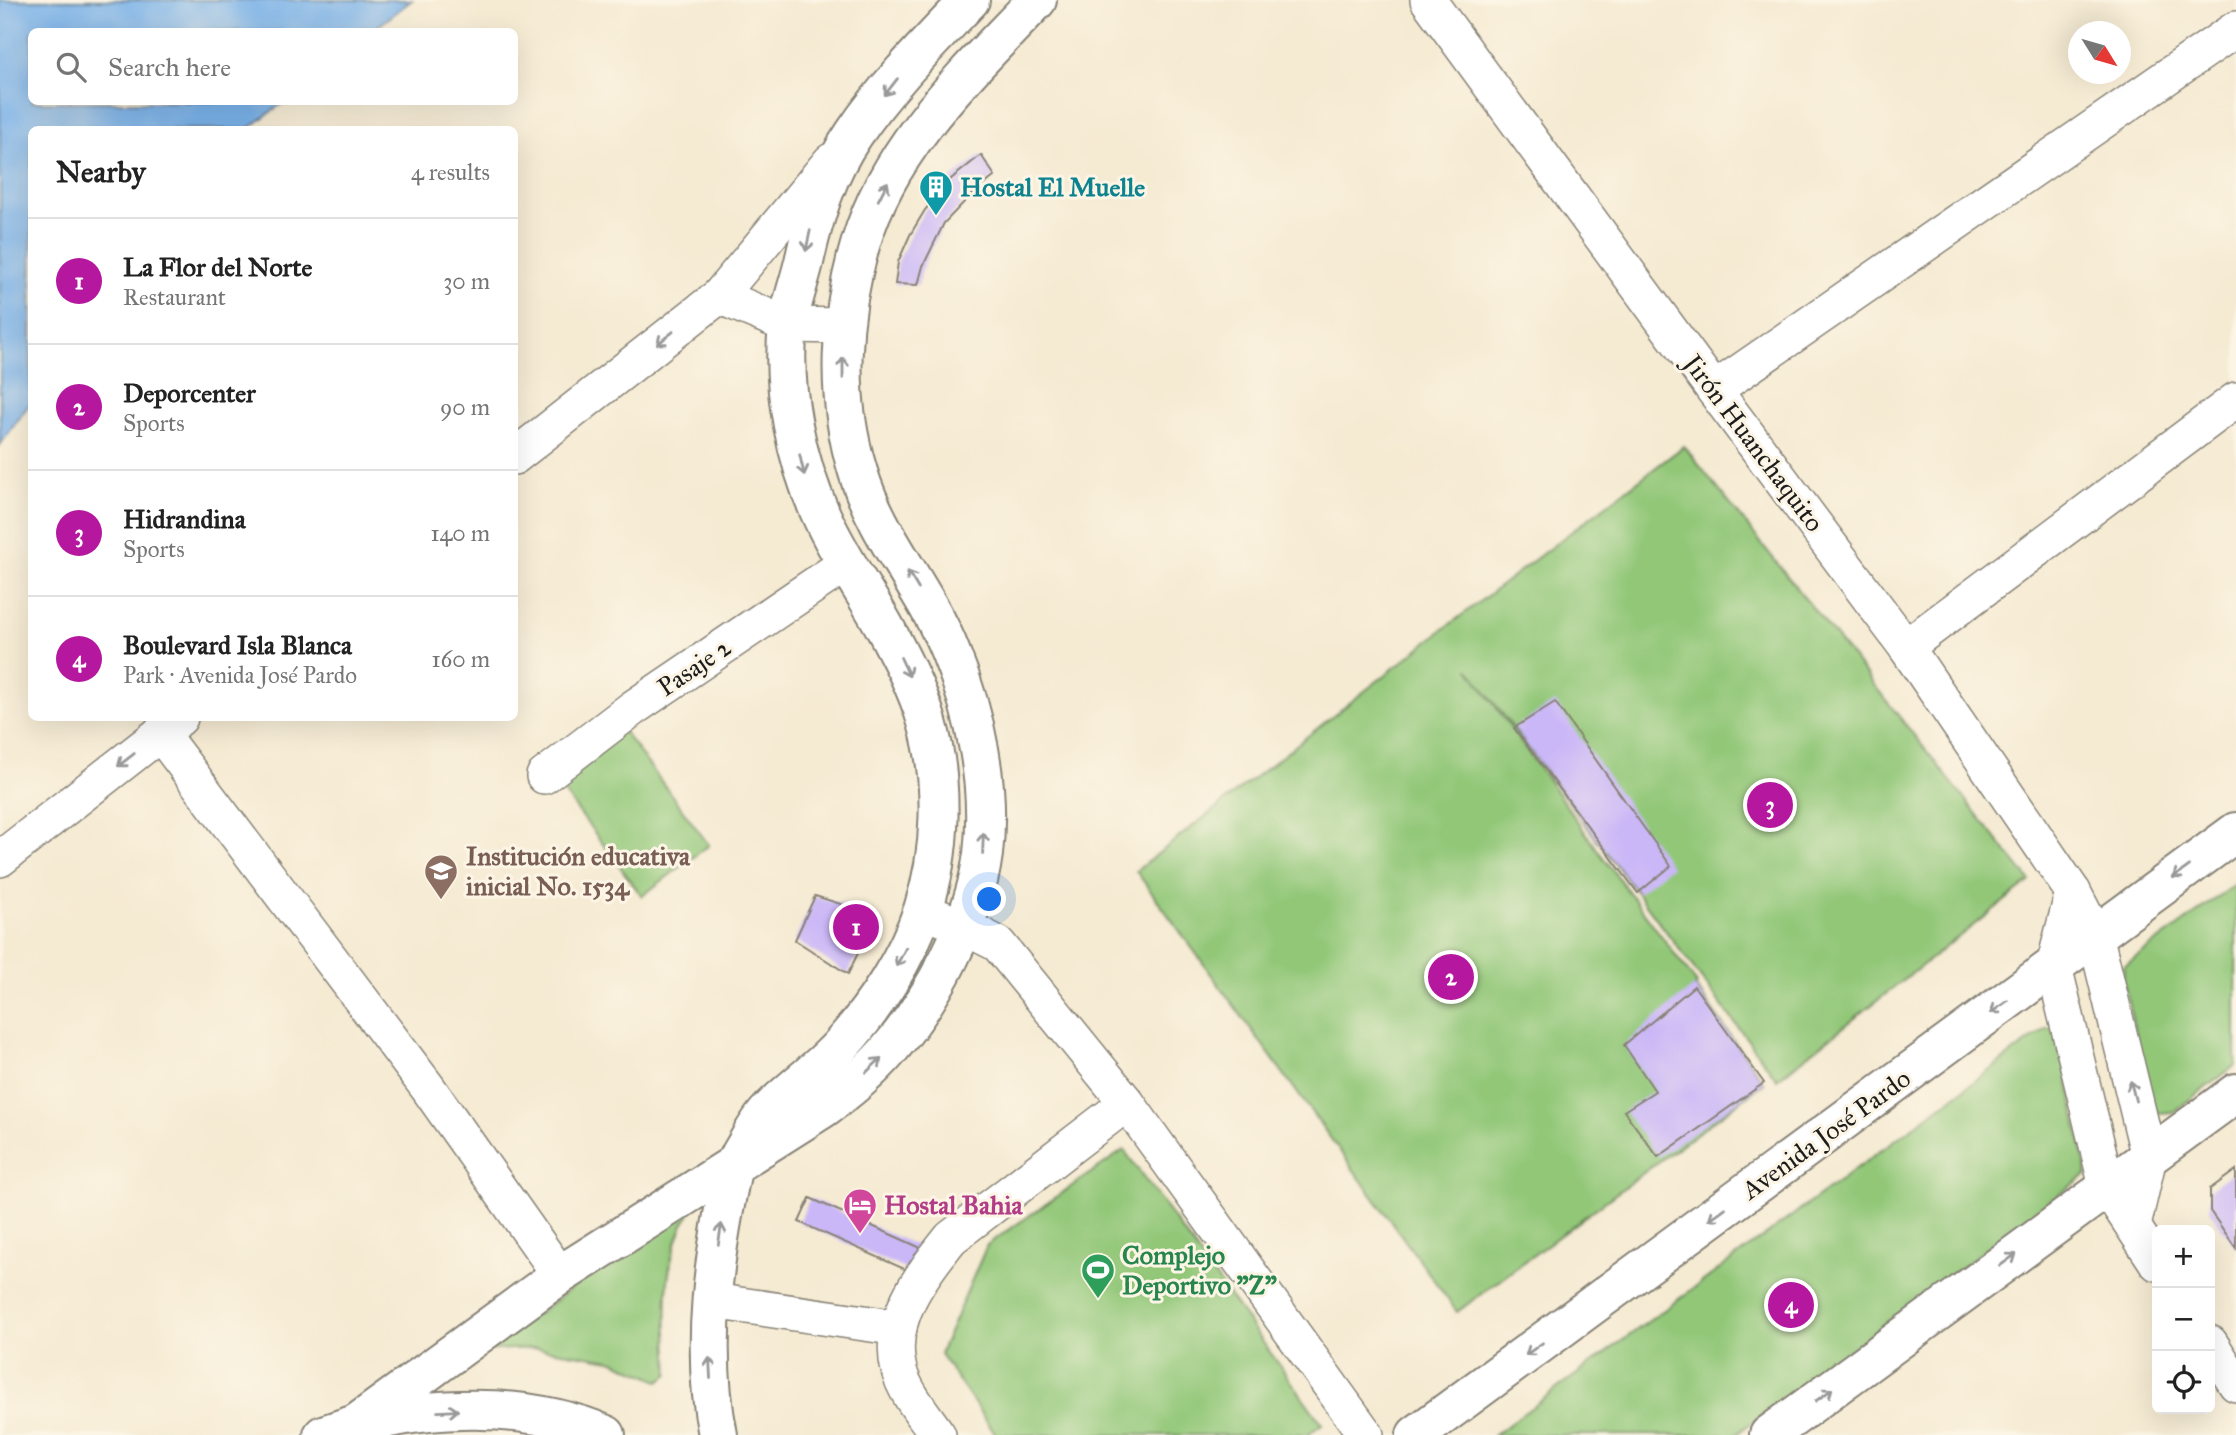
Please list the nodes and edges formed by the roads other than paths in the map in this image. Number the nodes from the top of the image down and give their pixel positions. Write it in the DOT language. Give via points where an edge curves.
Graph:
graph roads {
  1 [pos="970,0"];
  2 [pos="1037,0"];
  3 [pos="1428,0"];
  4 [pos="2236,29"];
  5 [pos="928,43"];
  6 [pos="965,77"];
  7 [pos="854,134"];
  8 [pos="719,296"];
  9 [pos="788,325"];
  10 [pos="844,326"];
  11 [pos="1714,390"];
  12 [pos="2236,400"];
  13 [pos="518,454"];
  14 [pos="847,563"];
  15 [pos="1906,647"];
  16 [pos="170,725"];
  17 [pos="544,776"];
  18 [pos="2236,832"];
  19 [pos="0,859"];
  20 [pos="2073,892"];
  21 [pos="923,911"];
  22 [pos="962,926"];
  23 [pos="2095,934"];
  24 [pos="2054,967"];
  25 [pos="2236,1094"];
  26 [pos="1127,1103"];
  27 [pos="2149,1157"];
  28 [pos="733,1165"];
  29 [pos="2107,1187"];
  30 [pos="2133,1226"];
  31 [pos="2152,1255"];
  32 [pos="560,1275"];
  33 [pos="712,1301"];
  34 [pos="899,1328"];
  35 [pos="2215,1351"];
  36 [pos="2236,1384"];
  37 [pos="343,1432"];
  38 [pos="606,1435"];
  39 [pos="718,1435"];
  40 [pos="938,1435"];
  41 [pos="1366,1435"];
  42 [pos="1416,1435"];
  43 [pos="1769,1435"];
  1 -- 5 [label="main road"];
  2 -- 6 [label="main road"];
  3 -- 11 [label="street, Jirón Huanchaquito"];
  4 -- 11 [label="street"];
  5 -- 6 [label="main road"];
  5 -- 7 [label="main road, one-way"];
  10 -- 6 [label="main road, one-way" via="861,240 875,207 924,124"];
  7 -- 8 [label="street"];
  7 -- 9 [label="main road, one-way" via="828,179 811,228"];
  8 -- 9 [label="street"];
  8 -- 13 [label="street, one-way"];
  9 -- 10 [label="street"];
  9 -- 14 [label="main road, one-way" via="792,422 805,477"];
  22 -- 10 [label="main road, one-way" via="975,894 983,854 980,756 969,702 950,648 881,526 858,474 845,419"];
  11 -- 15 [label="street, Jirón Huanchaquito"];
  12 -- 15 [label="street"];
  14 -- 17 [label="street, Pasaje 2" via="633,708"];
  14 -- 21 [label="main road, one-way" via="906,669 927,721 936,766 938,816"];
  15 -- 20 [label="street, Jirón Huanchaquito"];
  16 -- 19 [label="street, one-way"];
  16 -- 32 [label="street"];
  18 -- 23 [label="main road, Avenida José Pardo, one-way"];
  20 -- 23 [label="street, Jirón Huanchaquito"];
  20 -- 24 [label="street"];
  21 -- 22 [label="street"];
  21 -- 28 [label="main road, one-way" via="872,1006 841,1045 768,1112"];
  22 -- 26 [label="street" via="998,944"];
  28 -- 22 [label="main road, one-way" via="839,1097 888,1051 944,969"];
  23 -- 24 [label="main road, Avenida José Pardo"];
  27 -- 23 [label="street, Jirón Huanchaquito, one-way"];
  24 -- 29 [label="street"];
  24 -- 42 [label="main road, Avenida José Pardo, one-way"];
  25 -- 27 [label="main road"];
  26 -- 34 [label="street" via="951,1238 909,1297"];
  26 -- 41 [label="street"];
  27 -- 29 [label="main road"];
  27 -- 30 [label="street"];
  28 -- 32 [label="main road"];
  33 -- 28 [label="main road, one-way"];
  29 -- 30 [label="street"];
  43 -- 29 [label="main road, one-way"];
  30 -- 31 [label="street"];
  32 -- 37 [label="main road"];
  33 -- 34 [label="street"];
  39 -- 33 [label="main road, one-way" via="709,1341"];
  34 -- 40 [label="street" via="899,1370"];
  35 -- 36 [label="street"];
  37 -- 38 [label="main road, one-way" via="419,1413 481,1409 543,1416"];
}
